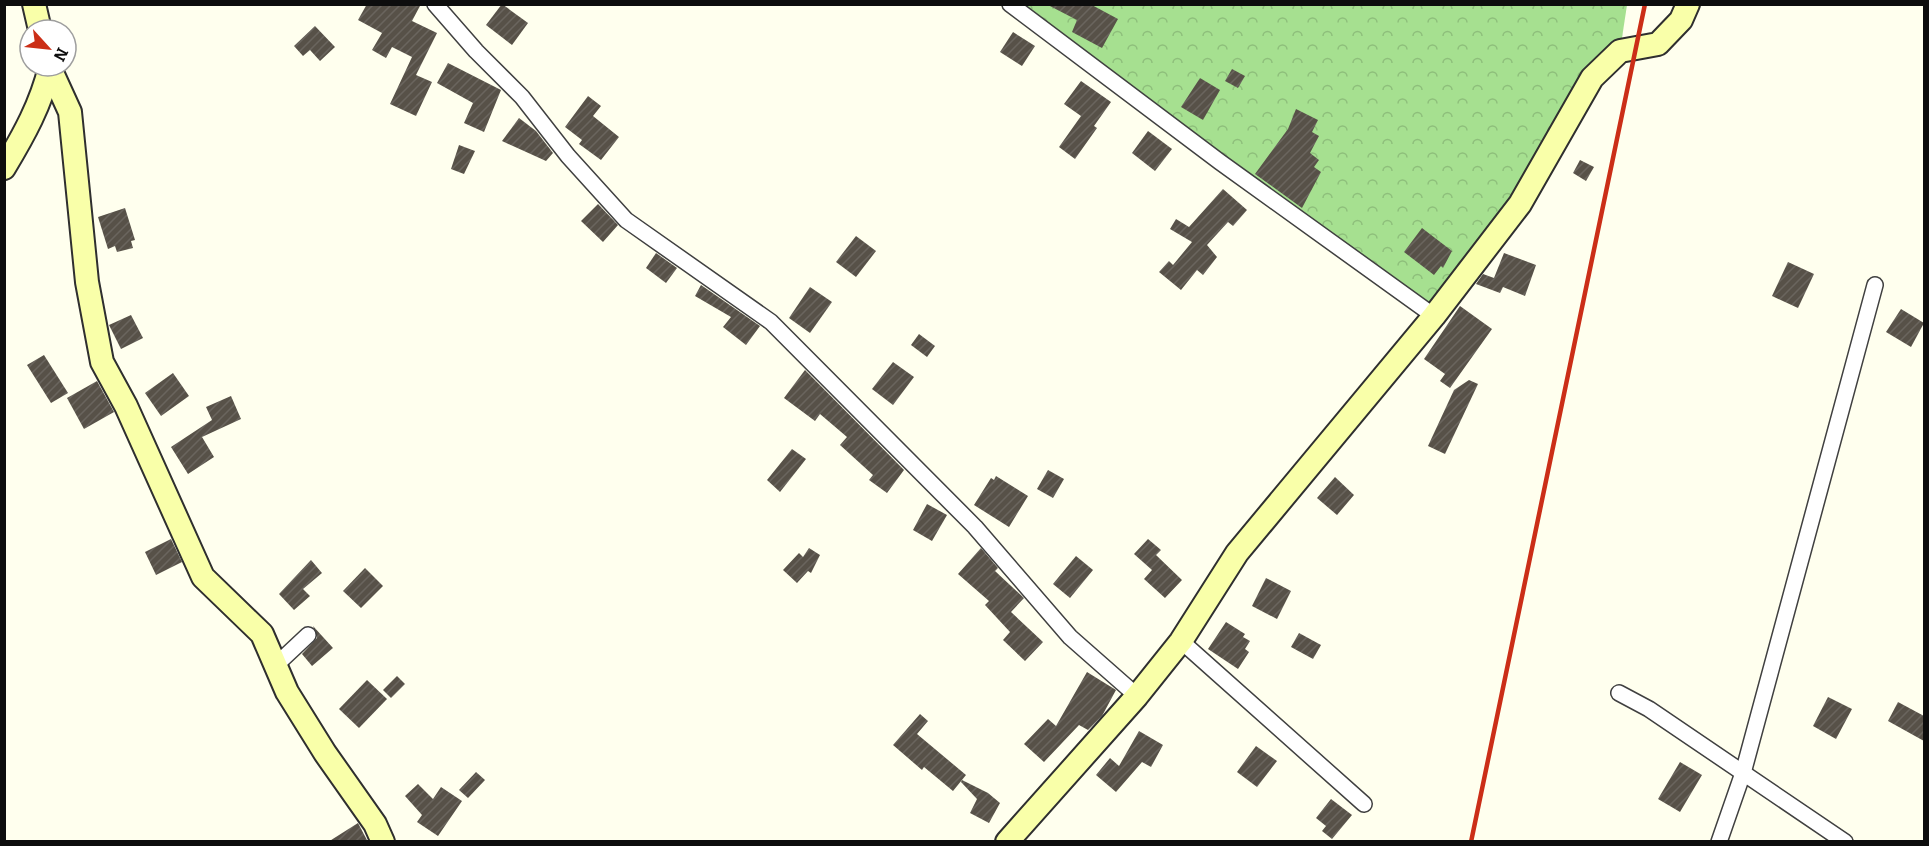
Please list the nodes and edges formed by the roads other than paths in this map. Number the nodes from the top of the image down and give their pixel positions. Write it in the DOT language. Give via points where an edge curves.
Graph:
graph roads {
  1 [pos="435,4"];
  2 [pos="1010,4"];
  3 [pos="1688,4"];
  4 [pos="46,78"];
  5 [pos="54,78"];
  6 [pos="4,168"];
  7 [pos="1875,285"];
  8 [pos="1434,316"];
  9 [pos="308,635"];
  10 [pos="1181,641"];
  11 [pos="276,665"];
  12 [pos="1619,693"];
  13 [pos="1137,696"];
  14 [pos="1743,773"];
  15 [pos="1364,804"];
  16 [pos="383,842"];
  17 [pos="1007,842"];
  18 [pos="1719,842"];
  19 [pos="1845,842"];
  1 -- 13 [label="street" via="522,97 626,220 771,322 975,527 1070,637"];
  2 -- 8 [label="street"];
  3 -- 8 [label="street" via="1681,20 1658,44 1620,51 1592,78 1520,204"];
  4 -- 6 [label="street" via="26,131"];
  5 -- 11 [label="street" via="70,112 87,282 102,362 126,406 203,577 262,634"];
  7 -- 14 [label="street"];
  8 -- 10 [label="street" via="1237,554"];
  9 -- 11 [label="street"];
  10 -- 13 [label="street"];
  10 -- 15 [label="street"];
  11 -- 16 [label="street" via="287,692"];
  12 -- 14 [label="street"];
  13 -- 17 [label="street"];
  14 -- 18 [label="street"];
  14 -- 19 [label="street"];
}
